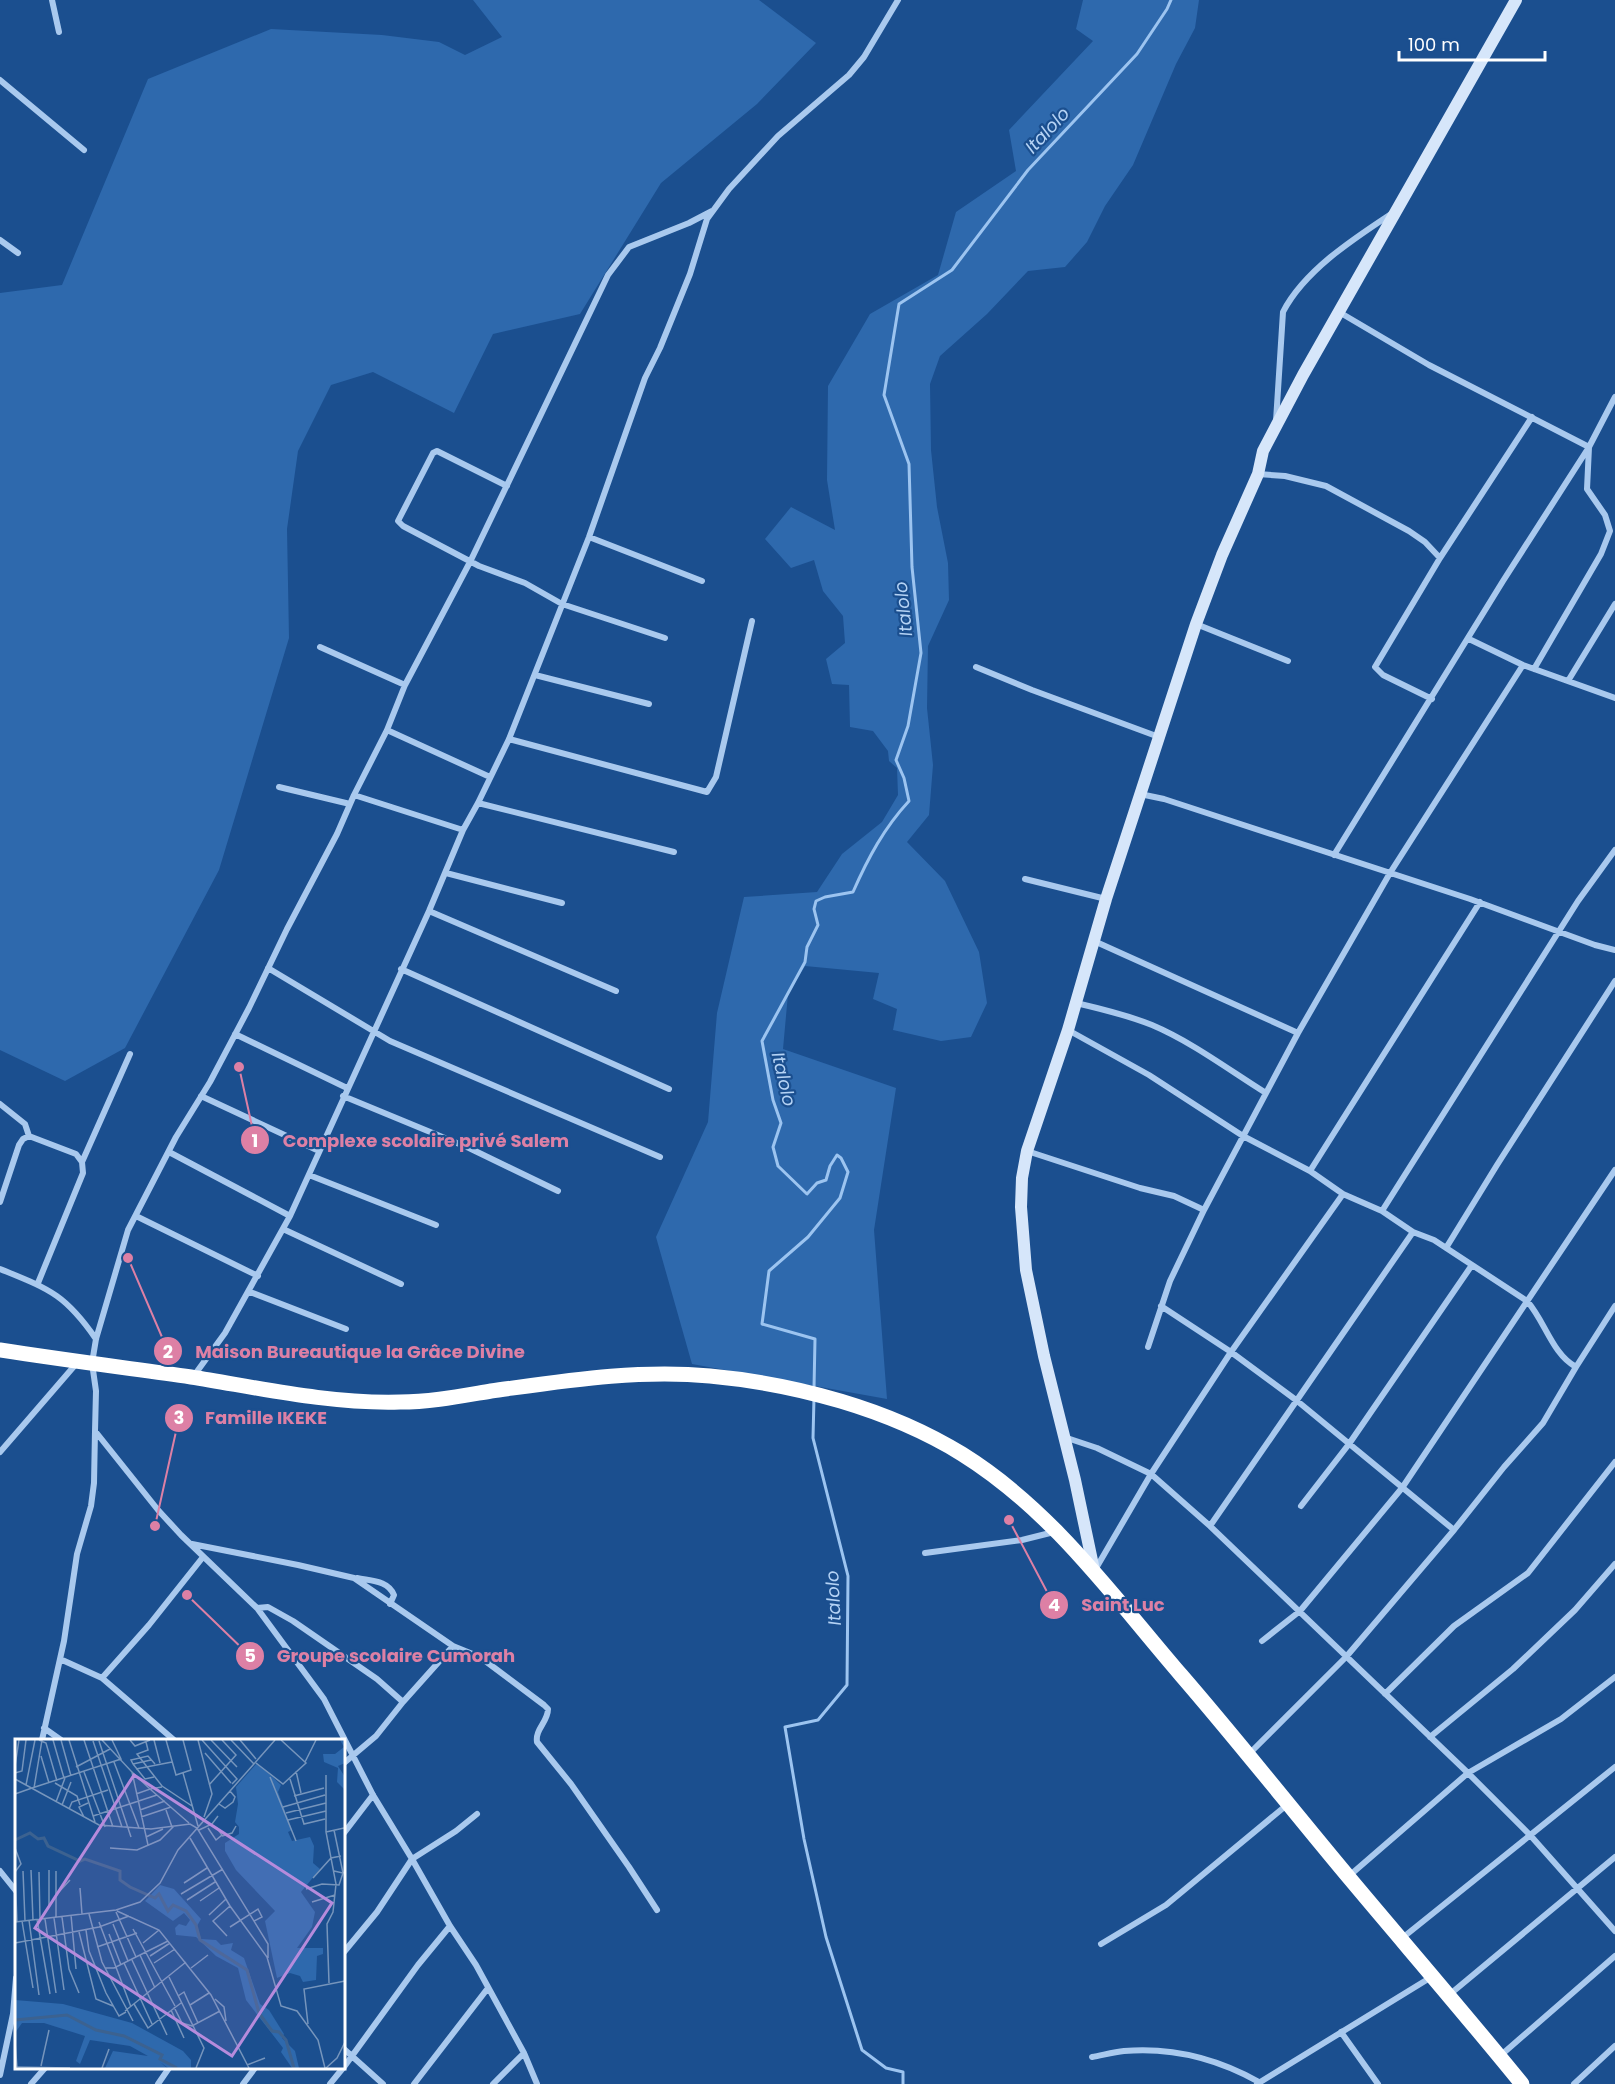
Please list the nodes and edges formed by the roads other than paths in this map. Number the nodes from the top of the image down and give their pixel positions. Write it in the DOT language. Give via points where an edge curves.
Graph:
graph roads {
  1 [pos="52,0"];
  2 [pos="898,0"];
  3 [pos="1516,0"];
  4 [pos="59,32"];
  5 [pos="0,80"];
  6 [pos="84,150"];
  7 [pos="1399,208"];
  8 [pos="712,212"];
  9 [pos="0,240"];
  10 [pos="18,253"];
  11 [pos="1339,312"];
  12 [pos="1615,397"];
  13 [pos="1532,417"];
  14 [pos="1275,429"];
  15 [pos="1589,447"];
  16 [pos="1258,474"];
  17 [pos="507,486"];
  18 [pos="589,537"];
  19 [pos="1440,558"];
  20 [pos="470,562"];
  21 [pos="702,581"];
  22 [pos="1615,603"];
  23 [pos="562,604"];
  24 [pos="752,621"];
  25 [pos="1196,624"];
  26 [pos="665,638"];
  27 [pos="1469,639"];
  28 [pos="320,647"];
  29 [pos="1288,661"];
  30 [pos="1523,665"];
  31 [pos="976,667"];
  32 [pos="1534,669"];
  33 [pos="535,675"];
  34 [pos="1568,681"];
  35 [pos="405,685"];
  36 [pos="1615,698"];
  37 [pos="1432,699"];
  38 [pos="649,704"];
  39 [pos="387,730"];
  40 [pos="1159,736"];
  41 [pos="509,739"];
  42 [pos="490,777"];
  43 [pos="279,787"];
  44 [pos="1140,794"];
  45 [pos="354,795"];
  46 [pos="478,803"];
  47 [pos="350,804"];
  48 [pos="463,830"];
  49 [pos="1615,850"];
  50 [pos="674,852"];
  51 [pos="1334,855"];
  52 [pos="446,873"];
  53 [pos="1390,873"];
  54 [pos="1025,879"];
  55 [pos="1106,899"];
  56 [pos="1480,902"];
  57 [pos="562,903"];
  58 [pos="429,911"];
  59 [pos="1559,932"];
  60 [pos="1094,941"];
  61 [pos="1615,950"];
  62 [pos="268,968"];
  63 [pos="401,969"];
  64 [pos="1615,981"];
  65 [pos="616,991"];
  66 [pos="1076,1003"];
  67 [pos="1068,1030"];
  68 [pos="373,1031"];
  69 [pos="1298,1033"];
  70 [pos="235,1034"];
  71 [pos="130,1054"];
  72 [pos="347,1088"];
  73 [pos="669,1089"];
  74 [pos="1266,1093"];
  75 [pos="201,1096"];
  76 [pos="343,1096"];
  77 [pos="0,1104"];
  78 [pos="29,1136"];
  79 [pos="1243,1137"];
  80 [pos="319,1151"];
  81 [pos="1027,1151"];
  82 [pos="169,1152"];
  83 [pos="660,1157"];
  84 [pos="82,1162"];
  85 [pos="1615,1170"];
  86 [pos="1310,1171"];
  87 [pos="309,1175"];
  88 [pos="558,1191"];
  89 [pos="1343,1194"];
  90 [pos="0,1202"];
  91 [pos="1204,1210"];
  92 [pos="1382,1211"];
  93 [pos="136,1216"];
  94 [pos="290,1216"];
  95 [pos="436,1225"];
  96 [pos="283,1229"];
  97 [pos="1413,1232"];
  98 [pos="1446,1248"];
  99 [pos="1472,1265"];
  100 [pos="0,1269"];
  101 [pos="258,1276"];
  102 [pos="38,1283"];
  103 [pos="401,1284"];
  104 [pos="250,1292"];
  105 [pos="1527,1301"];
  106 [pos="1161,1306"];
  107 [pos="1615,1306"];
  108 [pos="346,1329"];
  109 [pos="96,1339"];
  110 [pos="1148,1347"];
  111 [pos="0,1350"];
  112 [pos="1231,1352"];
  113 [pos="16,1353"];
  114 [pos="0,1356"];
  115 [pos="85,1363"];
  116 [pos="1576,1367"];
  117 [pos="193,1378"];
  118 [pos="1296,1400"];
  119 [pos="95,1431"];
  120 [pos="1063,1437"];
  121 [pos="1349,1444"];
  122 [pos="0,1452"];
  123 [pos="1615,1462"];
  124 [pos="1151,1474"];
  125 [pos="1402,1488"];
  126 [pos="1301,1506"];
  127 [pos="1210,1526"];
  128 [pos="1058,1530"];
  129 [pos="1454,1530"];
  130 [pos="190,1544"];
  131 [pos="925,1553"];
  132 [pos="203,1557"];
  133 [pos="1615,1564"];
  134 [pos="1094,1570"];
  135 [pos="354,1578"];
  136 [pos="390,1604"];
  137 [pos="257,1608"];
  138 [pos="1300,1611"];
  139 [pos="1262,1641"];
  140 [pos="453,1646"];
  141 [pos="1346,1657"];
  142 [pos="60,1659"];
  143 [pos="1615,1677"];
  144 [pos="102,1678"];
  145 [pos="1385,1694"];
  146 [pos="403,1702"];
  147 [pos="44,1728"];
  148 [pos="1430,1737"];
  149 [pos="42,1739"];
  150 [pos="60,1739"];
  151 [pos="173,1739"];
  152 [pos="344,1739"];
  153 [pos="345,1742"];
  154 [pos="1248,1754"];
  155 [pos="352,1756"];
  156 [pos="345,1762"];
  157 [pos="1615,1767"];
  158 [pos="1468,1773"];
  159 [pos="373,1795"];
  160 [pos="1289,1803"];
  161 [pos="477,1814"];
  162 [pos="345,1832"];
  163 [pos="1530,1835"];
  164 [pos="1615,1857"];
  165 [pos="412,1859"];
  166 [pos="0,1870"];
  167 [pos="1348,1877"];
  168 [pos="1578,1887"];
  169 [pos="15,1891"];
  170 [pos="657,1910"];
  171 [pos="450,1926"];
  172 [pos="1615,1931"];
  173 [pos="1401,1940"];
  174 [pos="1101,1944"];
  175 [pos="345,1951"];
  176 [pos="1615,1956"];
  177 [pos="1433,1976"];
  178 [pos="488,1988"];
  179 [pos="15,1990"];
  180 [pos="1448,1996"];
  181 [pos="1341,2032"];
  182 [pos="1615,2046"];
  183 [pos="345,2050"];
  184 [pos="524,2053"];
  185 [pos="352,2055"];
  186 [pos="1092,2057"];
  187 [pos="1499,2057"];
  188 [pos="345,2064"];
  189 [pos="43,2069"];
  190 [pos="169,2069"];
  191 [pos="254,2069"];
  192 [pos="341,2069"];
  193 [pos="0,2075"];
  194 [pos="1258,2083"];
  195 [pos="31,2084"];
  196 [pos="158,2084"];
  197 [pos="243,2084"];
  198 [pos="330,2084"];
  199 [pos="383,2084"];
  200 [pos="414,2084"];
  201 [pos="493,2084"];
  202 [pos="537,2084"];
  203 [pos="1378,2084"];
  204 [pos="1522,2084"];
  205 [pos="1574,2084"];
  1 -- 4 [label="street"];
  2 -- 8 [label="street" via="854,70 778,136"];
  3 -- 7 [label="street"];
  5 -- 6 [label="street"];
  7 -- 11 [label="street"];
  7 -- 14 [label="street" via="1333,254 1288,302 1283,312"];
  8 -- 17 [label="street" via="629,247 608,275"];
  8 -- 18 [label="street" via="669,327 645,378"];
  9 -- 10 [label="street"];
  11 -- 13 [label="street" via="1429,365"];
  11 -- 14 [label="street"];
  12 -- 15 [label="street"];
  13 -- 15 [label="street"];
  13 -- 19 [label="street"];
  14 -- 16 [label="street" via="1263,451"];
  15 -- 27 [label="street"];
  15 -- 32 [label="street" via="1587,489 1605,515 1610,531 1601,554"];
  16 -- 19 [label="street" via="1326,486 1408,531"];
  16 -- 25 [label="street"];
  17 -- 20 [label="street"];
  17 -- 20 [label="street" via="437,451 398,521"];
  18 -- 21 [label="street"];
  18 -- 23 [label="street"];
  19 -- 37 [label="street" via="1375,667 1383,675"];
  20 -- 23 [label="street" via="525,583"];
  20 -- 35 [label="street"];
  22 -- 34 [label="street"];
  23 -- 26 [label="street"];
  23 -- 33 [label="street"];
  24 -- 41 [label="street" via="716,777 706,792"];
  25 -- 29 [label="street"];
  25 -- 40 [label="street"];
  27 -- 30 [label="street"];
  27 -- 37 [label="street"];
  28 -- 35 [label="street"];
  30 -- 32 [label="street"];
  30 -- 53 [label="street"];
  31 -- 40 [label="street"];
  32 -- 34 [label="street"];
  33 -- 38 [label="street"];
  33 -- 41 [label="street"];
  34 -- 36 [label="street"];
  35 -- 39 [label="street"];
  37 -- 51 [label="street"];
  39 -- 42 [label="street"];
  39 -- 45 [label="street"];
  40 -- 44 [label="street"];
  41 -- 42 [label="street"];
  42 -- 46 [label="street"];
  43 -- 47 [label="street"];
  44 -- 51 [label="street"];
  44 -- 55 [label="street"];
  45 -- 47 [label="street"];
  45 -- 48 [label="street"];
  46 -- 48 [label="street"];
  46 -- 50 [label="street"];
  47 -- 62 [label="street"];
  48 -- 52 [label="street"];
  49 -- 59 [label="street"];
  51 -- 53 [label="street"];
  52 -- 57 [label="street"];
  52 -- 58 [label="street"];
  53 -- 56 [label="street"];
  53 -- 69 [label="street"];
  54 -- 55 [label="street"];
  55 -- 60 [label="street"];
  56 -- 59 [label="street"];
  56 -- 86 [label="street"];
  58 -- 63 [label="street"];
  58 -- 65 [label="street"];
  59 -- 61 [label="street"];
  59 -- 92 [label="street"];
  60 -- 66 [label="street"];
  60 -- 69 [label="street"];
  62 -- 68 [label="street"];
  62 -- 70 [label="street"];
  63 -- 68 [label="street"];
  63 -- 73 [label="street"];
  64 -- 98 [label="street"];
  66 -- 67 [label="street"];
  66 -- 74 [label="street" via="1152,1025"];
  67 -- 79 [label="street" via="1149,1075"];
  67 -- 81 [label="street"];
  68 -- 72 [label="street"];
  68 -- 83 [label="street"];
  69 -- 74 [label="street"];
  70 -- 72 [label="street"];
  70 -- 75 [label="street"];
  71 -- 84 [label="street"];
  72 -- 76 [label="street"];
  74 -- 79 [label="street"];
  75 -- 80 [label="street"];
  75 -- 82 [label="street"];
  76 -- 80 [label="street"];
  76 -- 88 [label="street" via="469,1148"];
  77 -- 78 [label="street" via="25,1124"];
  78 -- 84 [label="street" via="76,1154"];
  78 -- 90 [label="street" via="19,1145"];
  79 -- 86 [label="street"];
  79 -- 91 [label="street"];
  80 -- 87 [label="street"];
  81 -- 91 [label="street" via="1174,1196"];
  81 -- 120 [label="street" via="1021,1207 1026,1270"];
  82 -- 93 [label="street"];
  82 -- 94 [label="street"];
  84 -- 102 [label="street" via="83,1173"];
  85 -- 105 [label="street"];
  86 -- 89 [label="street"];
  87 -- 94 [label="street"];
  87 -- 95 [label="street"];
  89 -- 92 [label="street"];
  89 -- 112 [label="street"];
  91 -- 106 [label="street"];
  92 -- 97 [label="street"];
  93 -- 101 [label="street"];
  93 -- 109 [label="street"];
  94 -- 96 [label="street"];
  96 -- 101 [label="street"];
  96 -- 103 [label="street"];
  97 -- 98 [label="street"];
  97 -- 118 [label="street"];
  98 -- 99 [label="street"];
  99 -- 105 [label="street"];
  99 -- 121 [label="street"];
  100 -- 102 [label="street"];
  101 -- 104 [label="street"];
  102 -- 109 [label="street" via="74,1309"];
  104 -- 108 [label="street"];
  104 -- 117 [label="street"];
  105 -- 116 [label="street" via="1566,1361"];
  105 -- 125 [label="street"];
  106 -- 110 [label="street"];
  106 -- 112 [label="street"];
  107 -- 116 [label="street"];
  109 -- 115 [label="street"];
  111 -- 113 [label="highway"];
  112 -- 118 [label="street"];
  112 -- 124 [label="street"];
  113 -- 114 [label="street"];
  113 -- 115 [label="highway"];
  115 -- 117 [label="highway"];
  115 -- 119 [label="street" via="96,1391"];
  115 -- 122 [label="street"];
  116 -- 129 [label="street" via="1544,1423"];
  117 -- 128 [label="highway" via="363,1402 428,1401 638,1374 712,1376 802,1390 912,1428 962,1454"];
  118 -- 121 [label="street"];
  118 -- 127 [label="street"];
  119 -- 130 [label="street"];
  119 -- 142 [label="street" via="94,1483 77,1554"];
  120 -- 124 [label="street" via="1105,1451"];
  120 -- 134 [label="street"];
  121 -- 125 [label="street"];
  121 -- 126 [label="street"];
  123 -- 145 [label="street" via="1528,1573 1454,1626"];
  124 -- 127 [label="street"];
  124 -- 134 [label="street"];
  125 -- 129 [label="street"];
  125 -- 138 [label="street"];
  127 -- 138 [label="street"];
  128 -- 131 [label="street" via="1022,1540"];
  128 -- 134 [label="highway"];
  129 -- 141 [label="street"];
  130 -- 132 [label="street"];
  130 -- 135 [label="street"];
  132 -- 137 [label="street"];
  132 -- 144 [label="street"];
  133 -- 148 [label="street" via="1575,1610 1513,1669"];
  134 -- 154 [label="highway"];
  135 -- 136 [label="street"];
  135 -- 136 [label="street" via="385,1584 394,1596"];
  136 -- 140 [label="street"];
  137 -- 146 [label="street" via="268,1607 293,1621 377,1679"];
  137 -- 152 [label="street" via="324,1699"];
  138 -- 139 [label="street"];
  138 -- 141 [label="street"];
  140 -- 146 [label="street"];
  140 -- 170 [label="street" via="480,1657 548,1709 537,1742 571,1784"];
  141 -- 145 [label="street"];
  141 -- 154 [label="street"];
  142 -- 144 [label="street"];
  142 -- 147 [label="street"];
  143 -- 158 [label="street" via="1561,1719"];
  144 -- 151 [label="street"];
  145 -- 148 [label="street"];
  146 -- 155 [label="street" via="376,1736"];
  147 -- 149 [label="street"];
  147 -- 150 [label="street"];
  148 -- 158 [label="street"];
  153 -- 155 [label="street"];
  154 -- 160 [label="highway"];
  155 -- 156 [label="street"];
  155 -- 159 [label="street"];
  157 -- 163 [label="street"];
  158 -- 163 [label="street"];
  158 -- 167 [label="street"];
  159 -- 162 [label="street"];
  159 -- 165 [label="street"];
  160 -- 167 [label="highway"];
  160 -- 174 [label="street" via="1166,1905"];
  161 -- 165 [label="street"];
  163 -- 168 [label="street"];
  163 -- 173 [label="street"];
  164 -- 168 [label="street"];
  165 -- 171 [label="street"];
  165 -- 175 [label="street"];
  166 -- 169 [label="street"];
  167 -- 173 [label="highway"];
  168 -- 172 [label="street"];
  168 -- 180 [label="street"];
  171 -- 178 [label="street"];
  171 -- 185 [label="street"];
  173 -- 177 [label="highway"];
  176 -- 187 [label="street"];
  177 -- 180 [label="highway"];
  177 -- 181 [label="street"];
  178 -- 184 [label="street"];
  178 -- 200 [label="street"];
  179 -- 193 [label="street"];
  180 -- 187 [label="highway"];
  181 -- 194 [label="street"];
  181 -- 203 [label="street"];
  182 -- 205 [label="street"];
  183 -- 185 [label="street"];
  184 -- 201 [label="street"];
  184 -- 202 [label="street"];
  185 -- 188 [label="street"];
  185 -- 199 [label="street"];
  186 -- 194 [label="street" via="1159,2050 1235,2069"];
  187 -- 204 [label="highway"];
  189 -- 195 [label="street"];
  190 -- 196 [label="street"];
  191 -- 197 [label="street"];
  192 -- 198 [label="street"];
}
